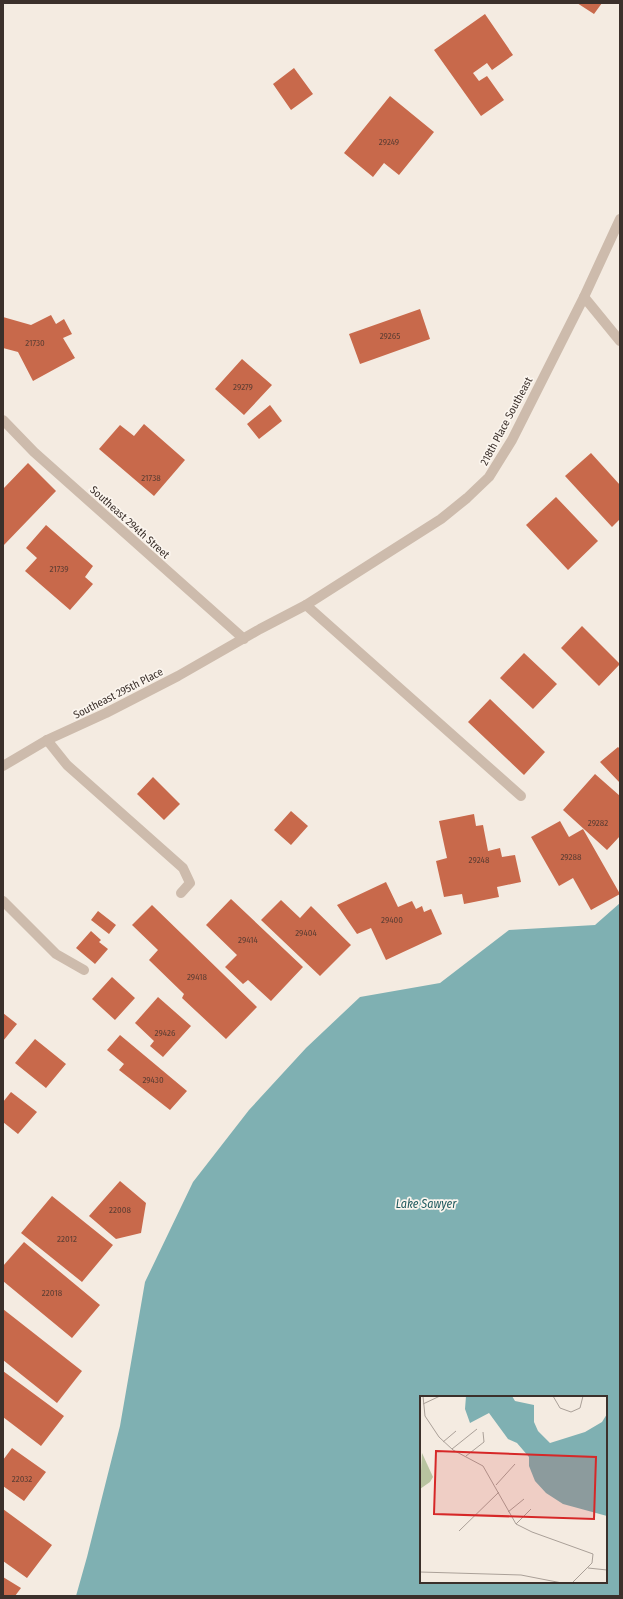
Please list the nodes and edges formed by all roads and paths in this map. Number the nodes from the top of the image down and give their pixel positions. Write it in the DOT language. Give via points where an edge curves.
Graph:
graph roads {
  1 [pos="620,219"];
  2 [pos="584,296"];
  3 [pos="620,341"];
  4 [pos="3,420"];
  5 [pos="306,605"];
  6 [pos="244,639"];
  7 [pos="47,740"];
  8 [pos="3,766"];
  9 [pos="521,796"];
  10 [pos="181,893"];
  11 [pos="3,901"];
  12 [pos="84,970"];
  1 -- 2 [label="street, 218th Place Southeast"];
  2 -- 3 [label="street"];
  2 -- 5 [label="street, 218th Place Southeast" via="512,440 489,477 441,519"];
  4 -- 6 [label="street, Southeast 294th Street" via="34,452"];
  5 -- 6 [label="street, 218th Place Southeast"];
  5 -- 9 [label="street"];
  6 -- 7 [label="street, Southeast 295th Place" via="106,713"];
  7 -- 8 [label="street, Southeast 295th Place"];
  7 -- 10 [label="street" via="67,765 183,868 190,883"];
  11 -- 12 [label="street" via="56,954"];
}
